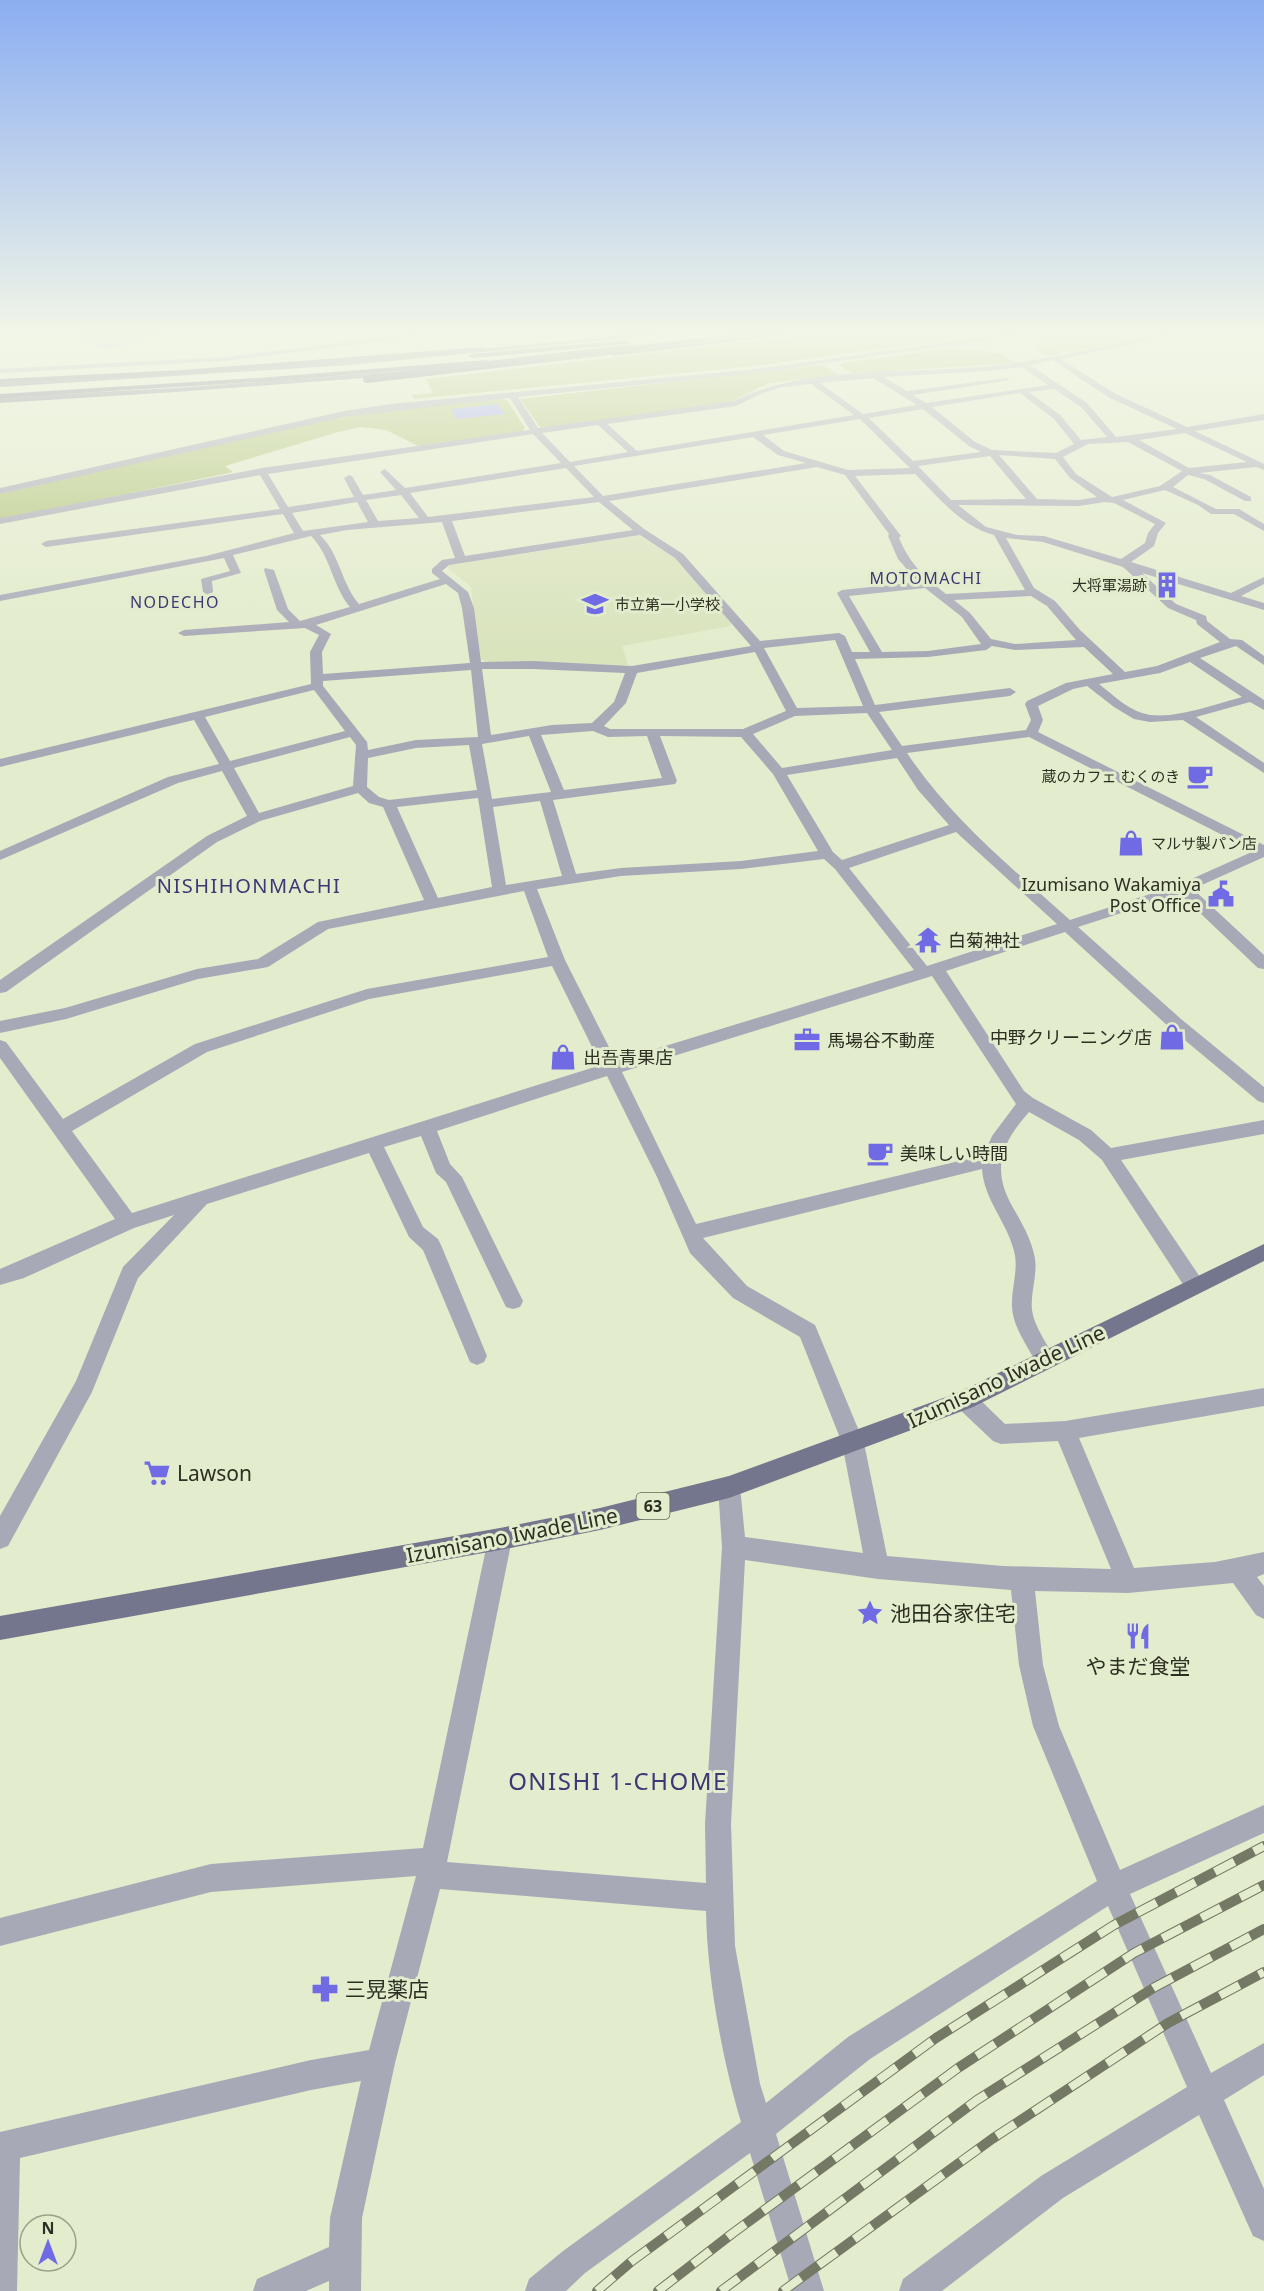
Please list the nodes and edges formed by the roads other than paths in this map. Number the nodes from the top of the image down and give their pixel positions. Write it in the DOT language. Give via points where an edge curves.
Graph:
graph roads {
  1 [pos="233,439"];
  2 [pos="487,439"];
  3 [pos="543,439"];
  4 [pos="618,439"];
  5 [pos="726,439"];
  6 [pos="762,439"];
  7 [pos="886,439"];
  8 [pos="966,439"];
  9 [pos="1076,439"];
  10 [pos="1113,439"];
  11 [pos="1137,439"];
  12 [pos="1205,439"];
  13 [pos="1130,440"];
  14 [pos="1080,444"];
  15 [pos="635,454"];
  16 [pos="993,454"];
  17 [pos="1058,456"];
  18 [pos="819,464"];
  19 [pos="569,465"];
  20 [pos="1260,466"];
  21 [pos="913,468"];
  22 [pos="262,471"];
  23 [pos="1187,471"];
  24 [pos="385,472"];
  25 [pos="848,473"];
  26 [pos="348,478"];
  27 [pos="1164,486"];
  28 [pos="0,491"];
  29 [pos="402,491"];
  30 [pos="360,498"];
  31 [pos="601,499"];
  32 [pos="1109,499"];
  33 [pos="1248,499"];
  34 [pos="1034,502"];
  35 [pos="949,503"];
  36 [pos="284,510"];
  37 [pos="446,519"];
  38 [pos="425,520"];
  39 [pos="0,521"];
  40 [pos="374,524"];
  41 [pos="1264,528"];
  42 [pos="641,532"];
  43 [pos="313,533"];
  44 [pos="998,534"];
  45 [pos="300,535"];
  46 [pos="46,544"];
  47 [pos="227,554"];
  48 [pos="461,560"];
  49 [pos="1124,562"];
  50 [pos="269,570"];
  51 [pos="448,580"];
  52 [pos="1264,580"];
  53 [pos="929,584"];
  54 [pos="208,592"];
  55 [pos="1031,593"];
  56 [pos="1234,596"];
  57 [pos="946,597"];
  58 [pos="0,598"];
  59 [pos="1264,607"];
  60 [pos="357,609"];
  61 [pos="302,624"];
  62 [pos="184,633"];
  63 [pos="987,642"];
  64 [pos="1087,643"];
  65 [pos="1228,643"];
  66 [pos="758,646"];
  67 [pos="878,654"];
  68 [pos="847,656"];
  69 [pos="1191,657"];
  70 [pos="1264,661"];
  71 [pos="476,666"];
  72 [pos="632,670"];
  73 [pos="1121,675"];
  74 [pos="317,682"];
  75 [pos="1089,682"];
  76 [pos="1010,693"];
  77 [pos="1252,698"];
  78 [pos="1264,706"];
  79 [pos="871,709"];
  80 [pos="793,712"];
  81 [pos="198,715"];
  82 [pos="1184,715"];
  83 [pos="595,727"];
  84 [pos="534,732"];
  85 [pos="652,732"];
  86 [pos="352,733"];
  87 [pos="745,733"];
  88 [pos="1031,733"];
  89 [pos="480,740"];
  90 [pos="900,752"];
  91 [pos="362,755"];
  92 [pos="0,763"];
  93 [pos="225,766"];
  94 [pos="1264,769"];
  95 [pos="779,772"];
  96 [pos="360,788"];
  97 [pos="552,796"];
  98 [pos="484,799"];
  99 [pos="389,804"];
  100 [pos="255,818"];
  101 [pos="958,827"];
  102 [pos="1264,852"];
  103 [pos="827,854"];
  104 [pos="0,856"];
  105 [pos="840,866"];
  106 [pos="570,880"];
  107 [pos="529,886"];
  108 [pos="1184,888"];
  109 [pos="500,890"];
  110 [pos="433,903"];
  111 [pos="1068,926"];
  112 [pos="557,960"];
  113 [pos="1264,964"];
  114 [pos="930,971"];
  115 [pos="0,988"];
  116 [pos="0,1027"];
  117 [pos="0,1046"];
  118 [pos="613,1068"];
  119 [pos="1264,1097"];
  120 [pos="1026,1103"];
  121 [pos="1264,1127"];
  122 [pos="61,1129"];
  123 [pos="427,1129"];
  124 [pos="374,1145"];
  125 [pos="1107,1155"];
  126 [pos="991,1160"];
  127 [pos="200,1200"];
  128 [pos="128,1222"];
  129 [pos="691,1233"];
  130 [pos="1264,1252"];
  131 [pos="0,1277"];
  132 [pos="1195,1286"];
  133 [pos="513,1301"];
  134 [pos="477,1356"];
  135 [pos="1045,1360"];
  136 [pos="1264,1397"];
  137 [pos="965,1400"];
  138 [pos="1065,1431"];
  139 [pos="853,1443"];
  140 [pos="729,1487"];
  141 [pos="0,1538"];
  142 [pos="500,1539"];
  143 [pos="734,1548"];
  144 [pos="1264,1563"];
  145 [pos="878,1566"];
  146 [pos="1240,1572"];
  147 [pos="1022,1580"];
  148 [pos="1128,1581"];
  149 [pos="1264,1607"];
  150 [pos="0,1628"];
  151 [pos="1264,1818"];
  152 [pos="432,1868"];
  153 [pos="1113,1887"];
  154 [pos="720,1898"];
  155 [pos="0,1932"];
  156 [pos="1264,2058"];
  157 [pos="380,2063"];
  158 [pos="1206,2092"];
  159 [pos="759,2128"];
  160 [pos="3,2146"];
  161 [pos="1264,2225"];
  162 [pos="345,2257"];
  163 [pos="1,2291"];
  164 [pos="269,2291"];
  165 [pos="345,2291"];
  166 [pos="541,2291"];
  167 [pos="808,2291"];
  168 [pos="915,2291"];
  1 -- 28 [label="street"];
  2 -- 22 [label="street"];
  3 -- 19 [label="street"];
  4 -- 15 [label="street"];
  5 -- 15 [label="street"];
  6 -- 18 [label="street" via="782,453"];
  7 -- 21 [label="street"];
  8 -- 16 [label="street"];
  9 -- 14 [label="street"];
  10 -- 13 [label="street"];
  10 -- 14 [label="street"];
  11 -- 13 [label="street"];
  12 -- 20 [label="street"];
  13 -- 23 [label="street"];
  14 -- 17 [label="street"];
  15 -- 19 [label="street"];
  16 -- 17 [label="street"];
  16 -- 21 [label="street"];
  16 -- 34 [label="street"];
  17 -- 32 [label="street" via="1073,476"];
  18 -- 25 [label="street"];
  18 -- 31 [label="street"];
  19 -- 29 [label="street"];
  19 -- 31 [label="street"];
  20 -- 23 [label="street"];
  21 -- 25 [label="street"];
  21 -- 35 [label="street"];
  22 -- 36 [label="street"];
  22 -- 39 [label="street"];
  23 -- 27 [label="street" via="1181,479"];
  23 -- 33 [label="street" via="1208,477"];
  24 -- 29 [label="street"];
  25 -- 53 [label="street" via="895,536 903,559"];
  26 -- 30 [label="street"];
  27 -- 32 [label="street"];
  27 -- 41 [label="street" via="1214,512 1236,510"];
  29 -- 30 [label="street"];
  29 -- 38 [label="street"];
  30 -- 36 [label="street"];
  30 -- 40 [label="street"];
  31 -- 37 [label="street"];
  31 -- 42 [label="street"];
  32 -- 34 [label="street"];
  32 -- 49 [label="street" via="1161,523 1150,544"];
  34 -- 35 [label="street"];
  35 -- 44 [label="street" via="982,529"];
  36 -- 45 [label="street"];
  36 -- 46 [label="street"];
  37 -- 38 [label="street"];
  37 -- 48 [label="street"];
  38 -- 40 [label="street"];
  40 -- 43 [label="street"];
  42 -- 48 [label="street"];
  42 -- 66 [label="street" via="679,556"];
  43 -- 45 [label="street"];
  43 -- 60 [label="street" via="327,547 347,597"];
  44 -- 49 [label="street" via="1044,539"];
  44 -- 55 [label="street"];
  45 -- 47 [label="street"];
  47 -- 54 [label="street" via="236,573 206,579"];
  47 -- 58 [label="street"];
  48 -- 51 [label="street" via="446,562 436,571"];
  49 -- 56 [label="street"];
  49 -- 65 [label="street" via="1172,606 1202,618 1201,622"];
  50 -- 61 [label="street" via="283,610"];
  51 -- 60 [label="street"];
  51 -- 71 [label="street" via="463,592"];
  52 -- 56 [label="street"];
  53 -- 57 [label="street"];
  53 -- 67 [label="street" via="842,592"];
  55 -- 57 [label="street"];
  55 -- 64 [label="street" via="1047,599 1078,638"];
  56 -- 59 [label="street"];
  57 -- 63 [label="street"];
  60 -- 61 [label="street"];
  61 -- 62 [label="street"];
  61 -- 74 [label="street" via="326,634 316,651"];
  63 -- 64 [label="street" via="1015,647"];
  63 -- 67 [label="street" via="986,647 928,654"];
  64 -- 73 [label="street"];
  65 -- 69 [label="street"];
  65 -- 70 [label="street" via="1238,642"];
  66 -- 68 [label="street" via="839,636"];
  66 -- 72 [label="street"];
  66 -- 80 [label="street"];
  67 -- 68 [label="street"];
  68 -- 79 [label="street"];
  69 -- 73 [label="street" via="1160,669"];
  69 -- 77 [label="street"];
  71 -- 72 [label="street" via="533,664"];
  71 -- 74 [label="street" via="387,671"];
  71 -- 89 [label="street"];
  72 -- 83 [label="street" via="628,691 608,719"];
  73 -- 75 [label="street"];
  74 -- 81 [label="street"];
  74 -- 86 [label="street"];
  75 -- 82 [label="street" via="1138,716 1152,719"];
  75 -- 88 [label="street" via="1031,704 1036,720"];
  76 -- 79 [label="street"];
  77 -- 78 [label="street"];
  77 -- 82 [label="street"];
  79 -- 80 [label="street"];
  79 -- 90 [label="street"];
  80 -- 87 [label="street"];
  81 -- 92 [label="street"];
  81 -- 93 [label="street"];
  82 -- 94 [label="street"];
  83 -- 84 [label="street"];
  83 -- 85 [label="street" via="608,733"];
  84 -- 89 [label="street"];
  84 -- 97 [label="street"];
  85 -- 87 [label="street"];
  85 -- 97 [label="street" via="670,781"];
  86 -- 91 [label="street" via="362,745"];
  86 -- 93 [label="street"];
  87 -- 95 [label="street"];
  88 -- 90 [label="street"];
  88 -- 102 [label="street"];
  89 -- 91 [label="street" via="416,744"];
  89 -- 98 [label="street"];
  90 -- 95 [label="street"];
  90 -- 101 [label="street" via="923,787"];
  91 -- 96 [label="street"];
  93 -- 100 [label="street"];
  93 -- 104 [label="street" via="172,780"];
  95 -- 103 [label="street"];
  96 -- 99 [label="street" via="374,800"];
  96 -- 100 [label="street"];
  97 -- 98 [label="street"];
  97 -- 106 [label="street"];
  98 -- 99 [label="street"];
  98 -- 109 [label="street"];
  99 -- 110 [label="street"];
  100 -- 115 [label="street" via="212,839"];
  101 -- 105 [label="street"];
  101 -- 111 [label="street"];
  102 -- 108 [label="street"];
  103 -- 105 [label="street"];
  103 -- 106 [label="street"];
  105 -- 114 [label="street"];
  106 -- 107 [label="street"];
  107 -- 109 [label="street"];
  107 -- 112 [label="street"];
  108 -- 111 [label="street"];
  108 -- 113 [label="street"];
  109 -- 110 [label="street"];
  110 -- 116 [label="street" via="323,925 262,963 197,974 66,1013"];
  111 -- 114 [label="street"];
  111 -- 119 [label="street"];
  112 -- 118 [label="street"];
  112 -- 122 [label="street" via="367,994 201,1048"];
  114 -- 118 [label="street"];
  114 -- 120 [label="street"];
  117 -- 122 [label="street"];
  118 -- 123 [label="street"];
  118 -- 129 [label="street"];
  120 -- 125 [label="street" via="1085,1135"];
  120 -- 126 [label="street" via="1010,1121"];
  121 -- 125 [label="street"];
  122 -- 128 [label="street"];
  123 -- 124 [label="street"];
  123 -- 133 [label="street" via="442,1168 453,1178"];
  124 -- 127 [label="street"];
  124 -- 134 [label="street" via="416,1232 432,1245"];
  125 -- 132 [label="street"];
  126 -- 129 [label="street"];
  126 -- 135 [label="street" via="989,1172 994,1190 1025,1256 1022,1311"];
  127 -- 128 [label="street"];
  127 -- 141 [label="street" via="130,1273 86,1386"];
  128 -- 131 [label="street"];
  129 -- 139 [label="street" via="697,1247 740,1292 808,1331"];
  130 -- 132 [label="main road, Izumisano Iwade Line / 63"];
  132 -- 135 [label="main road, Izumisano Iwade Line / 63"];
  135 -- 137 [label="main road, Izumisano Iwade Line / 63"];
  136 -- 138 [label="street"];
  137 -- 138 [label="street" via="1001,1434"];
  137 -- 139 [label="main road, Izumisano Iwade Line / 63"];
  138 -- 148 [label="street"];
  139 -- 140 [label="main road, Izumisano Iwade Line / 63"];
  139 -- 145 [label="street"];
  140 -- 142 [label="main road, Izumisano Iwade Line / 63"];
  140 -- 143 [label="street"];
  142 -- 150 [label="main road, Izumisano Iwade Line / 63"];
  142 -- 152 [label="street"];
  143 -- 145 [label="street"];
  143 -- 154 [label="street" via="718,1824"];
  144 -- 146 [label="street"];
  145 -- 147 [label="street"];
  146 -- 148 [label="street"];
  146 -- 149 [label="street"];
  147 -- 148 [label="street"];
  147 -- 153 [label="street" via="1031,1665 1046,1726"];
  151 -- 153 [label="street"];
  152 -- 154 [label="street"];
  152 -- 155 [label="street" via="211,1878"];
  152 -- 157 [label="street"];
  153 -- 158 [label="street"];
  153 -- 159 [label="street" via="859,2048"];
  154 -- 159 [label="street" via="721,1946 745,2084"];
  156 -- 158 [label="street"];
  157 -- 160 [label="street" via="311,2075"];
  157 -- 162 [label="street" via="346,2218"];
  158 -- 161 [label="street"];
  158 -- 168 [label="street" via="1052,2187"];
  159 -- 166 [label="street" via="574,2262"];
  159 -- 167 [label="street"];
  160 -- 163 [label="street"];
  162 -- 164 [label="street"];
  162 -- 165 [label="street"];
}
